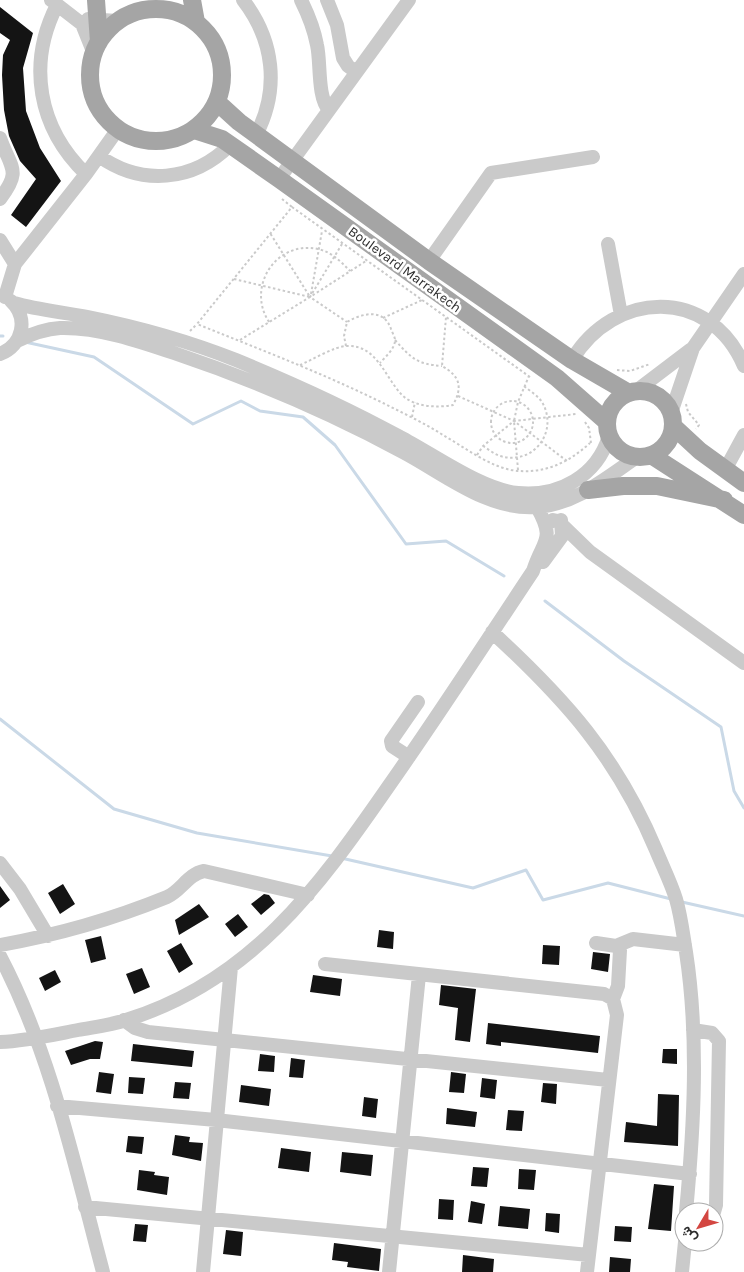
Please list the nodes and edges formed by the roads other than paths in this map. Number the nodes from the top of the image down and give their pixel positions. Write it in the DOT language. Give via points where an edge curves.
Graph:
graph roads {
  1 [pos="96,0"];
  2 [pos="192,0"];
  3 [pos="243,0"];
  4 [pos="301,0"];
  5 [pos="327,0"];
  6 [pos="408,0"];
  7 [pos="54,2"];
  8 [pos="73,16"];
  9 [pos="99,21"];
  10 [pos="117,21"];
  11 [pos="196,22"];
  12 [pos="96,48"];
  13 [pos="356,72"];
  14 [pos="217,102"];
  15 [pos="329,110"];
  16 [pos="118,129"];
  17 [pos="194,130"];
  18 [pos="256,135"];
  19 [pos="0,138"];
  20 [pos="230,145"];
  21 [pos="99,156"];
  22 [pos="593,157"];
  23 [pos="292,161"];
  24 [pos="86,174"];
  25 [pos="279,179"];
  26 [pos="0,199"];
  27 [pos="0,240"];
  28 [pos="608,244"];
  29 [pos="430,260"];
  30 [pos="15,264"];
  31 [pos="744,274"];
  32 [pos="0,276"];
  33 [pos="6,298"];
  34 [pos="621,315"];
  35 [pos="711,321"];
  36 [pos="17,341"];
  37 [pos="692,348"];
  38 [pos="0,355"];
  39 [pos="572,360"];
  40 [pos="744,366"];
  41 [pos="633,392"];
  42 [pos="672,419"];
  43 [pos="607,436"];
  44 [pos="744,436"];
  45 [pos="644,456"];
  46 [pos="725,470"];
  47 [pos="744,483"];
  48 [pos="588,490"];
  49 [pos="724,500"];
  50 [pos="564,501"];
  51 [pos="537,507"];
  52 [pos="744,515"];
  53 [pos="547,527"];
  54 [pos="561,532"];
  55 [pos="533,571"];
  56 [pos="492,632"];
  57 [pos="744,663"];
  58 [pos="418,702"];
  59 [pos="409,757"];
  60 [pos="0,863"];
  61 [pos="308,895"];
  62 [pos="48,936"];
  63 [pos="596,943"];
  64 [pos="0,945"];
  65 [pos="685,945"];
  66 [pos="616,946"];
  67 [pos="0,956"];
  68 [pos="325,964"];
  69 [pos="231,967"];
  70 [pos="419,975"];
  71 [pos="612,999"];
  72 [pos="124,1020"];
  73 [pos="693,1030"];
  74 [pos="37,1038"];
  75 [pos="224,1040"];
  76 [pos="0,1042"];
  77 [pos="410,1059"];
  78 [pos="608,1080"];
  79 [pos="57,1106"];
  80 [pos="216,1120"];
  81 [pos="403,1140"];
  82 [pos="600,1163"];
  83 [pos="690,1174"];
  84 [pos="687,1202"];
  85 [pos="716,1202"];
  86 [pos="85,1207"];
  87 [pos="207,1219"];
  88 [pos="392,1237"];
  89 [pos="683,1252"];
  90 [pos="589,1255"];
  91 [pos="102,1272"];
  92 [pos="203,1272"];
  93 [pos="390,1272"];
  94 [pos="587,1272"];
  95 [pos="682,1272"];
  1 -- 9 [label="main road"];
  2 -- 11 [label="main road"];
  3 -- 18 [label="street" via="264,35 272,74 267,112"];
  4 -- 15 [label="street" via="314,31 323,98"];
  5 -- 13 [label="street" via="337,25 343,58"];
  6 -- 13 [label="street"];
  7 -- 8 [label="street"];
  7 -- 24 [label="street" via="39,68 41,94 54,132 68,155"];
  8 -- 9 [label="street"];
  8 -- 12 [label="street" via="82,24"];
  9 -- 10 [label="street"];
  9 -- 12 [label="main road"];
  10 -- 11 [label="main road" via="142,10 156,9 184,14"];
  10 -- 12 [label="main road"];
  11 -- 14 [label="main road" via="211,38 220,58 223,73"];
  12 -- 16 [label="main road" via="90,70 91,87 96,103"];
  13 -- 15 [label="street"];
  14 -- 17 [label="main road"];
  14 -- 18 [label="main road, Boulevard Marrakech"];
  15 -- 23 [label="street"];
  16 -- 17 [label="main road" via="156,141 180,137"];
  16 -- 21 [label="street"];
  17 -- 20 [label="main road, Boulevard Marrakech" via="210,133"];
  18 -- 23 [label="main road, Boulevard Marrakech"];
  19 -- 26 [label="street" via="14,175"];
  20 -- 21 [label="street" via="199,168 161,177 128,172"];
  20 -- 25 [label="main road, Boulevard Marrakech"];
  21 -- 24 [label="street"];
  22 -- 29 [label="street" via="491,173"];
  23 -- 25 [label="street"];
  23 -- 29 [label="main road, Boulevard Marrakech"];
  24 -- 30 [label="street"];
  25 -- 43 [label="main road, Boulevard Marrakech" via="557,378"];
  27 -- 30 [label="street"];
  28 -- 34 [label="street"];
  29 -- 39 [label="main road, Boulevard Marrakech"];
  30 -- 32 [label="street"];
  30 -- 33 [label="street"];
  31 -- 35 [label="street"];
  33 -- 36 [label="street" via="22,319"];
  33 -- 43 [label="street" via="125,325 235,360 334,403 482,482 506,491 538,493 567,485 588,472"];
  34 -- 35 [label="street" via="643,308 666,307 689,311"];
  34 -- 39 [label="street" via="592,334"];
  35 -- 37 [label="street"];
  35 -- 40 [label="street" via="732,342"];
  36 -- 38 [label="street"];
  36 -- 51 [label="street" via="41,331 67,328 160,348 290,396 394,447 487,498 511,505"];
  37 -- 41 [label="street"];
  37 -- 42 [label="street"];
  39 -- 41 [label="main road, Boulevard Marrakech" via="606,381"];
  41 -- 42 [label="main road, Boulevard Marrakech" via="654,394 661,399"];
  41 -- 43 [label="main road" via="616,401 608,415"];
  42 -- 45 [label="main road" via="669,441 664,447"];
  42 -- 46 [label="main road, Boulevard Marrakech" via="686,439"];
  43 -- 45 [label="main road, Boulevard Marrakech" via="617,448"];
  44 -- 46 [label="street"];
  45 -- 48 [label="street"];
  45 -- 49 [label="main road, Boulevard Marrakech"];
  46 -- 47 [label="main road, Boulevard Marrakech"];
  48 -- 49 [label="main road" via="657,486"];
  48 -- 50 [label="street"];
  49 -- 52 [label="main road, Boulevard Marrakech"];
  50 -- 51 [label="street"];
  50 -- 54 [label="street" via="559,515"];
  51 -- 53 [label="street"];
  53 -- 54 [label="street" via="555,520"];
  53 -- 55 [label="street" via="545,545"];
  54 -- 55 [label="street" via="545,560"];
  54 -- 57 [label="street"];
  55 -- 56 [label="street"];
  56 -- 59 [label="street"];
  56 -- 65 [label="street" via="571,710 620,777 669,880"];
  58 -- 59 [label="street" via="391,741 392,746"];
  59 -- 61 [label="street" via="339,857"];
  60 -- 62 [label="street"];
  61 -- 62 [label="street" via="204,871 196,873 170,896"];
  61 -- 69 [label="street" via="273,933"];
  62 -- 64 [label="street"];
  63 -- 66 [label="street"];
  65 -- 66 [label="street" via="633,939"];
  65 -- 73 [label="street"];
  66 -- 71 [label="street" via="620,952 618,986"];
  67 -- 74 [label="street" via="21,996"];
  68 -- 70 [label="street"];
  69 -- 72 [label="street" via="180,998"];
  69 -- 75 [label="street"];
  70 -- 71 [label="street" via="604,994"];
  70 -- 77 [label="street"];
  71 -- 78 [label="street" via="617,1015"];
  72 -- 74 [label="street"];
  72 -- 75 [label="street" via="148,1032"];
  73 -- 83 [label="street"];
  73 -- 85 [label="street" via="712,1033 719,1041"];
  74 -- 76 [label="street"];
  74 -- 79 [label="street"];
  75 -- 77 [label="street"];
  75 -- 80 [label="street"];
  77 -- 78 [label="street"];
  77 -- 81 [label="street"];
  78 -- 82 [label="street"];
  79 -- 80 [label="street"];
  79 -- 86 [label="street"];
  80 -- 81 [label="street"];
  80 -- 87 [label="street"];
  81 -- 82 [label="street"];
  81 -- 88 [label="street"];
  82 -- 83 [label="street"];
  82 -- 90 [label="street"];
  83 -- 84 [label="street"];
  86 -- 87 [label="street"];
  86 -- 91 [label="street"];
  87 -- 88 [label="street"];
  87 -- 92 [label="street"];
  88 -- 90 [label="street"];
  88 -- 93 [label="street"];
  89 -- 95 [label="street"];
  90 -- 94 [label="street"];
}
